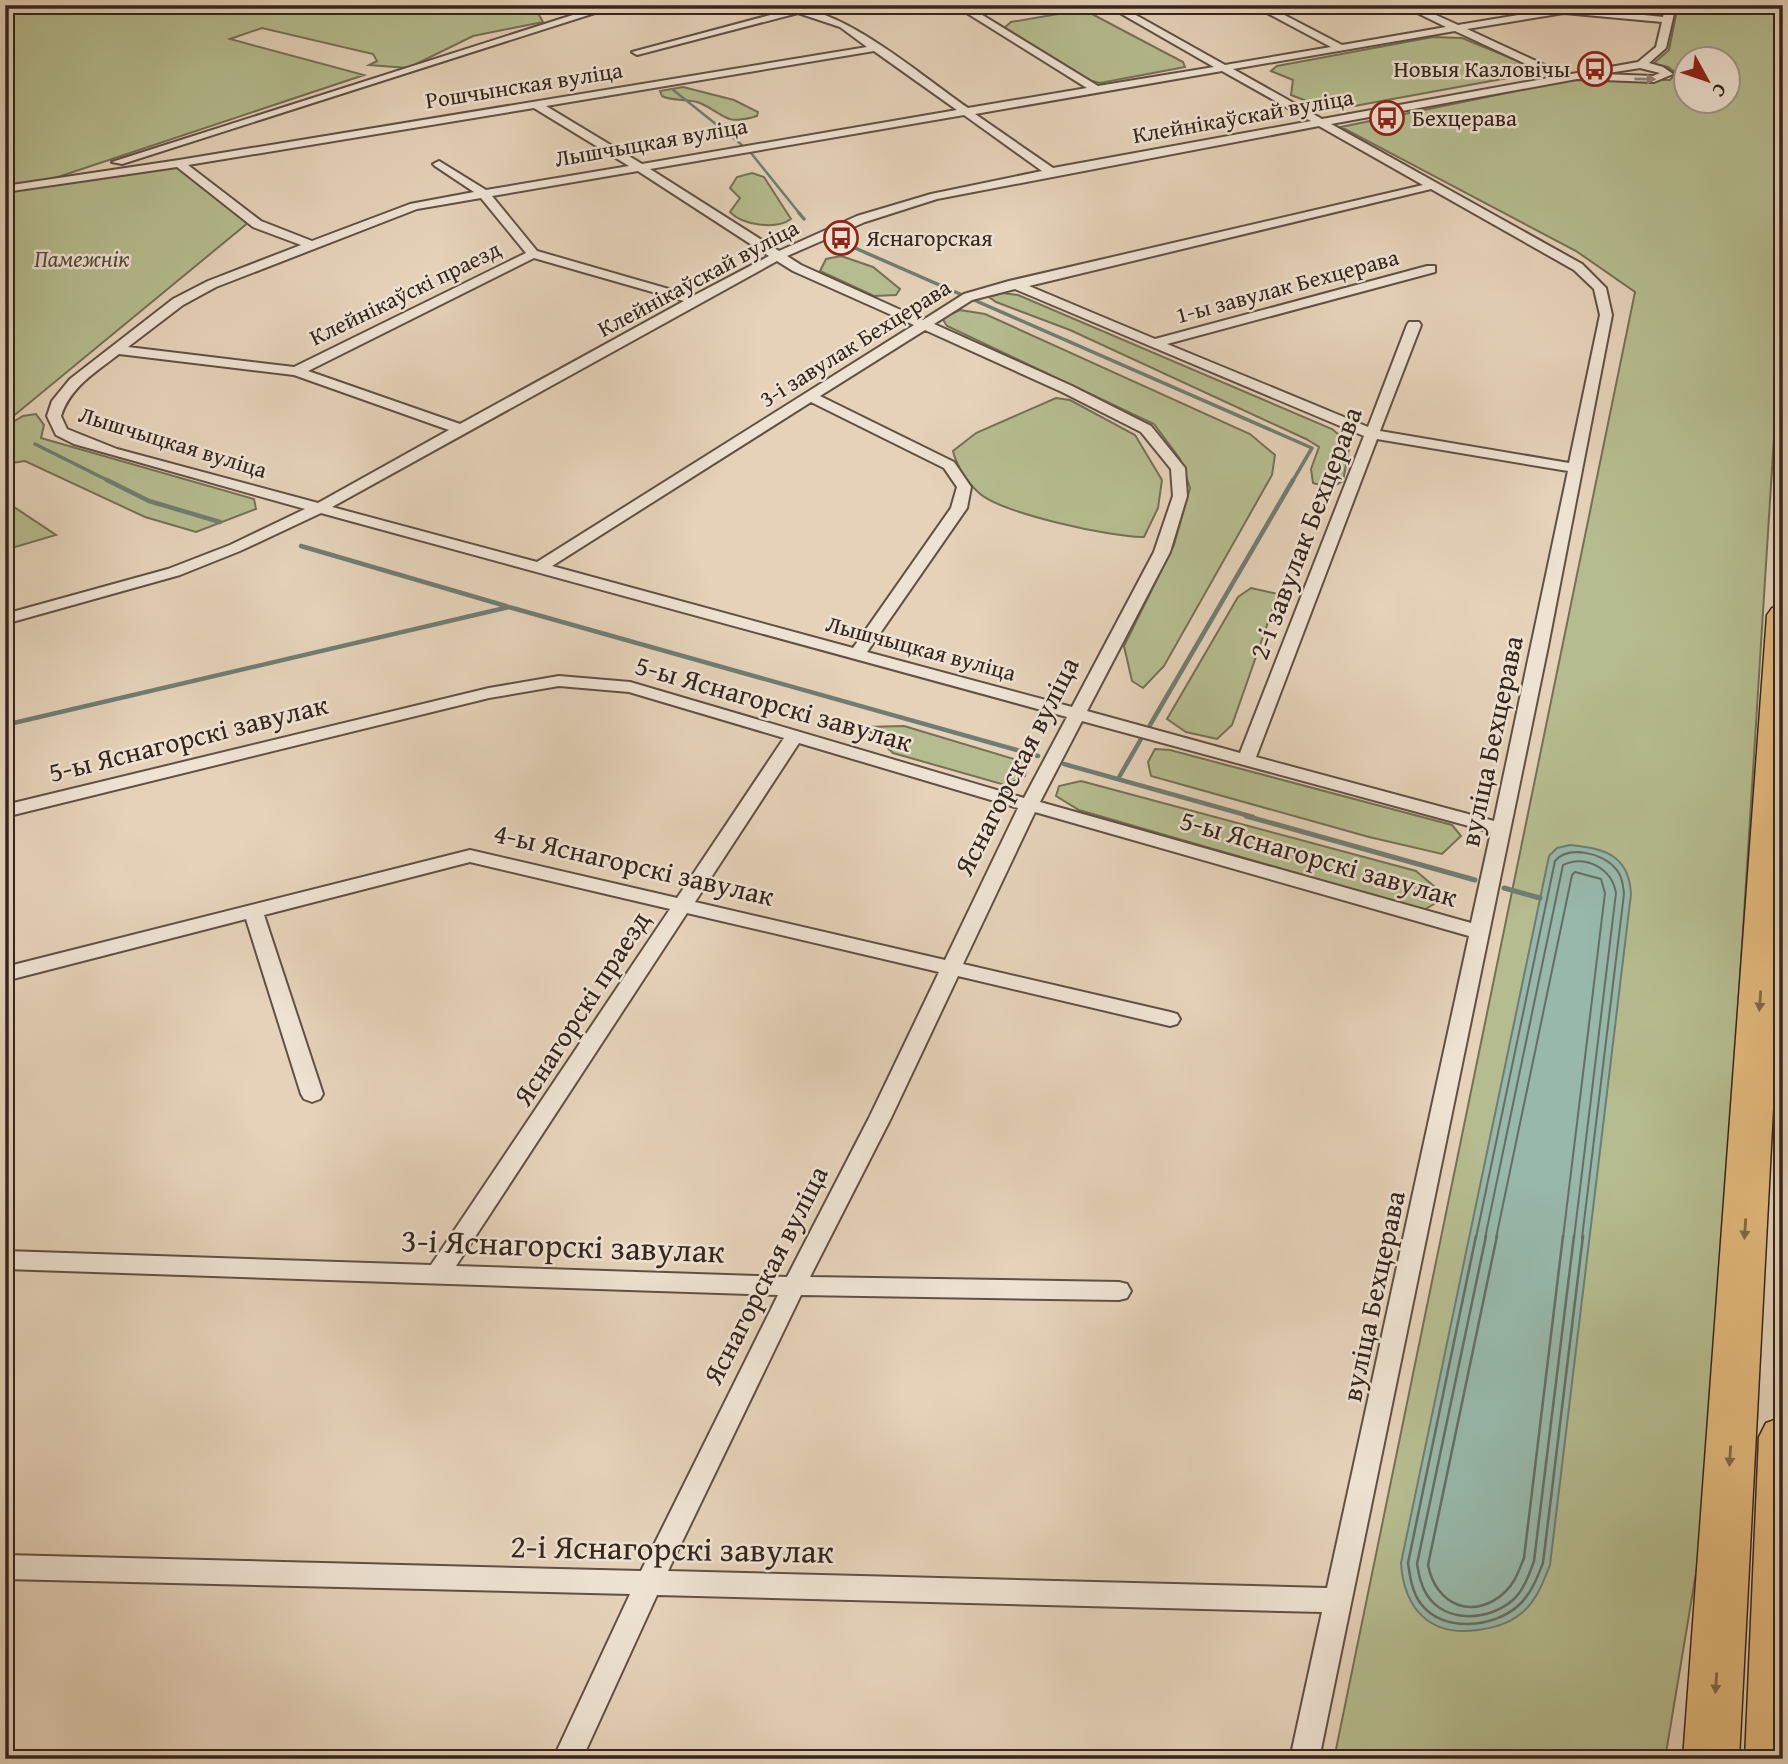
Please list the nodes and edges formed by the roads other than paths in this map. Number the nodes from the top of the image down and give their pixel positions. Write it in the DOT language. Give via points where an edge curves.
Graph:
graph roads {
  1 [pos="615,5"];
  2 [pos="784,5"];
  3 [pos="959,5"];
  4 [pos="1111,5"];
  5 [pos="1257,5"];
  6 [pos="1406,5"];
  7 [pos="1671,5"];
  8 [pos="1559,7"];
  9 [pos="800,10"];
  10 [pos="1668,20"];
  11 [pos="1455,28"];
  12 [pos="876,48"];
  13 [pos="1341,48"];
  14 [pos="637,51"];
  15 [pos="1642,65"];
  16 [pos="1224,67"];
  17 [pos="1570,77"];
  18 [pos="1095,89"];
  19 [pos="536,104"];
  20 [pos="964,111"];
  21 [pos="1320,123"];
  22 [pos="179,163"];
  23 [pos="439,164"];
  24 [pos="639,167"];
  25 [pos="1051,172"];
  26 [pos="57,181"];
  27 [pos="1434,185"];
  28 [pos="5,189"];
  29 [pos="484,194"];
  30 [pos="311,245"];
  31 [pos="533,254"];
  32 [pos="777,256"];
  33 [pos="1431,269"];
  34 [pos="1013,284"];
  35 [pos="694,300"];
  36 [pos="922,323"];
  37 [pos="1414,326"];
  38 [pos="1154,343"];
  39 [pos="116,351"];
  40 [pos="296,371"];
  41 [pos="808,396"];
  42 [pos="462,430"];
  43 [pos="1372,435"];
  44 [pos="1574,468"];
  45 [pos="318,509"];
  46 [pos="537,569"];
  47 [pos="1783,615"];
  48 [pos="5,619"];
  49 [pos="857,654"];
  50 [pos="1077,714"];
  51 [pos="794,737"];
  52 [pos="1246,760"];
  53 [pos="1029,805"];
  54 [pos="5,811"];
  55 [pos="1501,829"];
  56 [pos="683,904"];
  57 [pos="253,911"];
  58 [pos="1479,932"];
  59 [pos="950,967"];
  60 [pos="5,974"];
  61 [pos="1170,1018"];
  62 [pos="312,1094"];
  63 [pos="5,1260"];
  64 [pos="438,1275"];
  65 [pos="794,1286"];
  66 [pos="1119,1291"];
  67 [pos="1783,1437"];
  68 [pos="5,1567"];
  69 [pos="649,1583"];
  70 [pos="1337,1600"];
  71 [pos="567,1759"];
  72 [pos="1304,1759"];
  73 [pos="1711,1759"];
  74 [pos="1773,1759"];
  1 -- 26 [label="street"];
  2 -- 9 [label="street"];
  3 -- 18 [label="street"];
  4 -- 16 [label="street, вуліца Бехцерава"];
  5 -- 13 [label="street"];
  6 -- 11 [label="street"];
  7 -- 10 [label="street"];
  8 -- 10 [label="street, Лышчыцкая вуліца"];
  8 -- 11 [label="street, Лышчыцкая вуліца"];
  9 -- 12 [label="street" via="843,25"];
  9 -- 14 [label="street"];
  10 -- 15 [label="street" via="1661,48"];
  11 -- 13 [label="street, Лышчыцкая вуліца"];
  11 -- 17 [label="street"];
  12 -- 19 [label="street, Рошчынская вуліца"];
  12 -- 20 [label="street"];
  13 -- 16 [label="street, Лышчыцкая вуліца"];
  15 -- 17 [label="street"];
  17 -- 15 [label="street, one-way" via="1654,79 1668,74"];
  16 -- 18 [label="street, Лышчыцкая вуліца"];
  16 -- 21 [label="street, вуліца Бехцерава"];
  17 -- 21 [label="street, Клейнікаўскай вуліца"];
  18 -- 20 [label="street, Лышчыцкая вуліца"];
  19 -- 22 [label="street, Рошчынская вуліца"];
  19 -- 24 [label="street, Яснагорская вуліца"];
  20 -- 24 [label="street, Лышчыцкая вуліца"];
  20 -- 25 [label="street"];
  21 -- 25 [label="street, Клейнікаўскай вуліца"];
  21 -- 27 [label="street, вуліца Бехцерава"];
  22 -- 26 [label="street, Рошчынская вуліца"];
  22 -- 30 [label="street" via="257,223"];
  23 -- 29 [label="street"];
  24 -- 29 [label="street, Лышчыцкая вуліца"];
  24 -- 32 [label="street, Яснагорская вуліца"];
  25 -- 32 [label="street, Клейнікаўскай вуліца" via="935,196 861,219"];
  26 -- 28 [label="street"];
  27 -- 34 [label="street, 3-і завулак Бехцерава"];
  27 -- 44 [label="street, вуліца Бехцерава" via="1578,267 1600,288 1606,315"];
  29 -- 30 [label="street, Лышчыцкая вуліца" via="414,206"];
  29 -- 31 [label="street"];
  30 -- 39 [label="street, Лышчыцкая вуліца" via="178,302"];
  31 -- 35 [label="street"];
  31 -- 40 [label="street, Клейнікаўскі праезд"];
  32 -- 35 [label="street, Клейнікаўскай вуліца"];
  32 -- 36 [label="street, Яснагорская вуліца"];
  33 -- 38 [label="street, 1-ы завулак Бехцерава"];
  34 -- 36 [label="street, 3-і завулак Бехцерава" via="968,297"];
  34 -- 38 [label="street, 1-ы завулак Бехцерава"];
  35 -- 42 [label="street, Клейнікаўскай вуліца"];
  36 -- 41 [label="street, 3-і завулак Бехцерава"];
  36 -- 50 [label="street, Яснагорская вуліца" via="1146,429 1178,468 1180,496 1162,552"];
  37 -- 43 [label="street, 2-і завулак Бехцерава"];
  38 -- 43 [label="street, 1-ы завулак Бехцерава"];
  39 -- 40 [label="street"];
  39 -- 45 [label="street, Лышчыцкая вуліца" via="58,401 54,416 61,432 112,452"];
  40 -- 42 [label="street"];
  41 -- 46 [label="street, 3-і завулак Бехцерава"];
  41 -- 49 [label="street" via="949,465 964,487 959,508"];
  42 -- 45 [label="street, Клейнікаўскай вуліца"];
  43 -- 44 [label="street, 1-ы завулак Бехцерава"];
  43 -- 52 [label="street, 2-і завулак Бехцерава"];
  44 -- 55 [label="street, вуліца Бехцерава"];
  45 -- 46 [label="street, Лышчыцкая вуліца"];
  45 -- 48 [label="street, Клейнікаўскай вуліца" via="174,572"];
  46 -- 49 [label="street, Лышчыцкая вуліца"];
  47 -- 73 [label="highway, one-way"];
  49 -- 50 [label="street, Лышчыцкая вуліца"];
  50 -- 52 [label="street, Лышчыцкая вуліца"];
  50 -- 53 [label="street, Яснагорская вуліца"];
  51 -- 53 [label="street, 5-ы Яснагорскі завулак"];
  51 -- 54 [label="street, 5-ы Яснагорскі завулак" via="630,687 559,681 489,693"];
  51 -- 56 [label="street, Яснагорскі праезд"];
  52 -- 55 [label="street, Лышчыцкая вуліца"];
  53 -- 58 [label="street, 5-ы Яснагорскі завулак"];
  53 -- 59 [label="street, Яснагорская вуліца"];
  55 -- 58 [label="street, вуліца Бехцерава"];
  56 -- 57 [label="street, 4-ы Яснагорскі завулак" via="470,856"];
  56 -- 59 [label="street, 4-ы Яснагорскі завулак"];
  56 -- 64 [label="street, Яснагорскі праезд"];
  57 -- 60 [label="street, 4-ы Яснагорскі завулак"];
  57 -- 62 [label="street"];
  58 -- 70 [label="street, вуліца Бехцерава"];
  59 -- 61 [label="street, 4-ы Яснагорскі завулак"];
  59 -- 65 [label="street, Яснагорская вуліца"];
  63 -- 64 [label="street, 3-і Яснагорскі завулак"];
  64 -- 65 [label="street, 3-і Яснагорскі завулак"];
  65 -- 66 [label="street, 3-і Яснагорскі завулак"];
  65 -- 69 [label="street, Яснагорская вуліца"];
  67 -- 74 [label="highway"];
  68 -- 69 [label="street, 2-і Яснагорскі завулак"];
  69 -- 70 [label="street, 2-і Яснагорскі завулак"];
  69 -- 71 [label="street, Яснагорская вуліца"];
  70 -- 72 [label="street, вуліца Бехцерава"];
}
